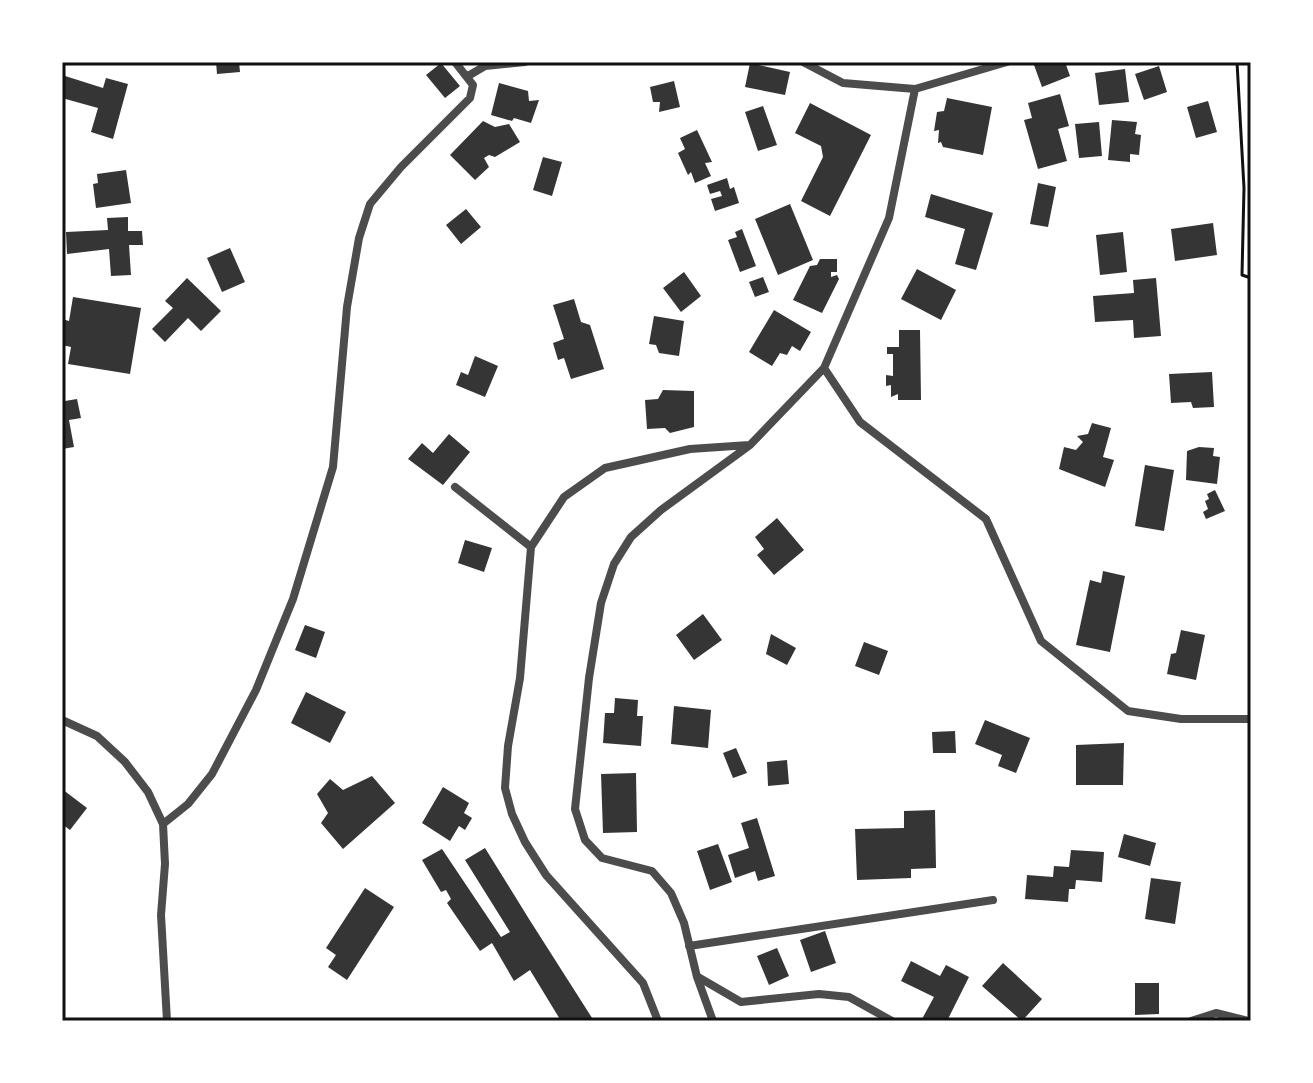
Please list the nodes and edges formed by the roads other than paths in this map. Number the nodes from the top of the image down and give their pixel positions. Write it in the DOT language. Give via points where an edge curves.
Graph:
graph roads {
  1 [pos="455,62"];
  2 [pos="525,62"];
  3 [pos="803,62"];
  4 [pos="1007,62"];
  5 [pos="468,76"];
  6 [pos="915,89"];
  7 [pos="824,368"];
  8 [pos="750,445"];
  9 [pos="455,487"];
  10 [pos="531,547"];
  11 [pos="1251,719"];
  12 [pos="62,720"];
  13 [pos="163,824"];
  14 [pos="993,900"];
  15 [pos="689,946"];
  16 [pos="697,977"];
  17 [pos="167,1021"];
  18 [pos="658,1021"];
  19 [pos="713,1021"];
  20 [pos="892,1021"];
  21 [pos="1191,1021"];
  22 [pos="1248,1021"];
  1 -- 5 [label="street"];
  2 -- 5 [label="street" via="485,66"];
  3 -- 6 [label="street" via="843,83"];
  4 -- 6 [label="street"];
  5 -- 13 [label="street" via="473,85 470,98 370,204 347,307 333,467 293,599 256,690 212,774"];
  6 -- 7 [label="street" via="889,218"];
  7 -- 8 [label="street"];
  7 -- 11 [label="street" via="860,422 986,519 1041,641 1128,711 1181,719"];
  8 -- 10 [label="street" via="690,449 605,468 564,497"];
  8 -- 15 [label="street" via="631,537 614,564 601,603 585,705 575,809 585,840 602,858 652,871 671,893"];
  9 -- 10 [label="street"];
  10 -- 18 [label="street" via="505,788 525,842 546,875 643,983"];
  12 -- 13 [label="street" via="97,736 125,762"];
  13 -- 17 [label="street"];
  14 -- 15 [label="street"];
  15 -- 16 [label="street"];
  16 -- 19 [label="street"];
  16 -- 20 [label="street" via="741,1002 819,994 849,997"];
  21 -- 22 [label="street" via="1216,1013"];
}
